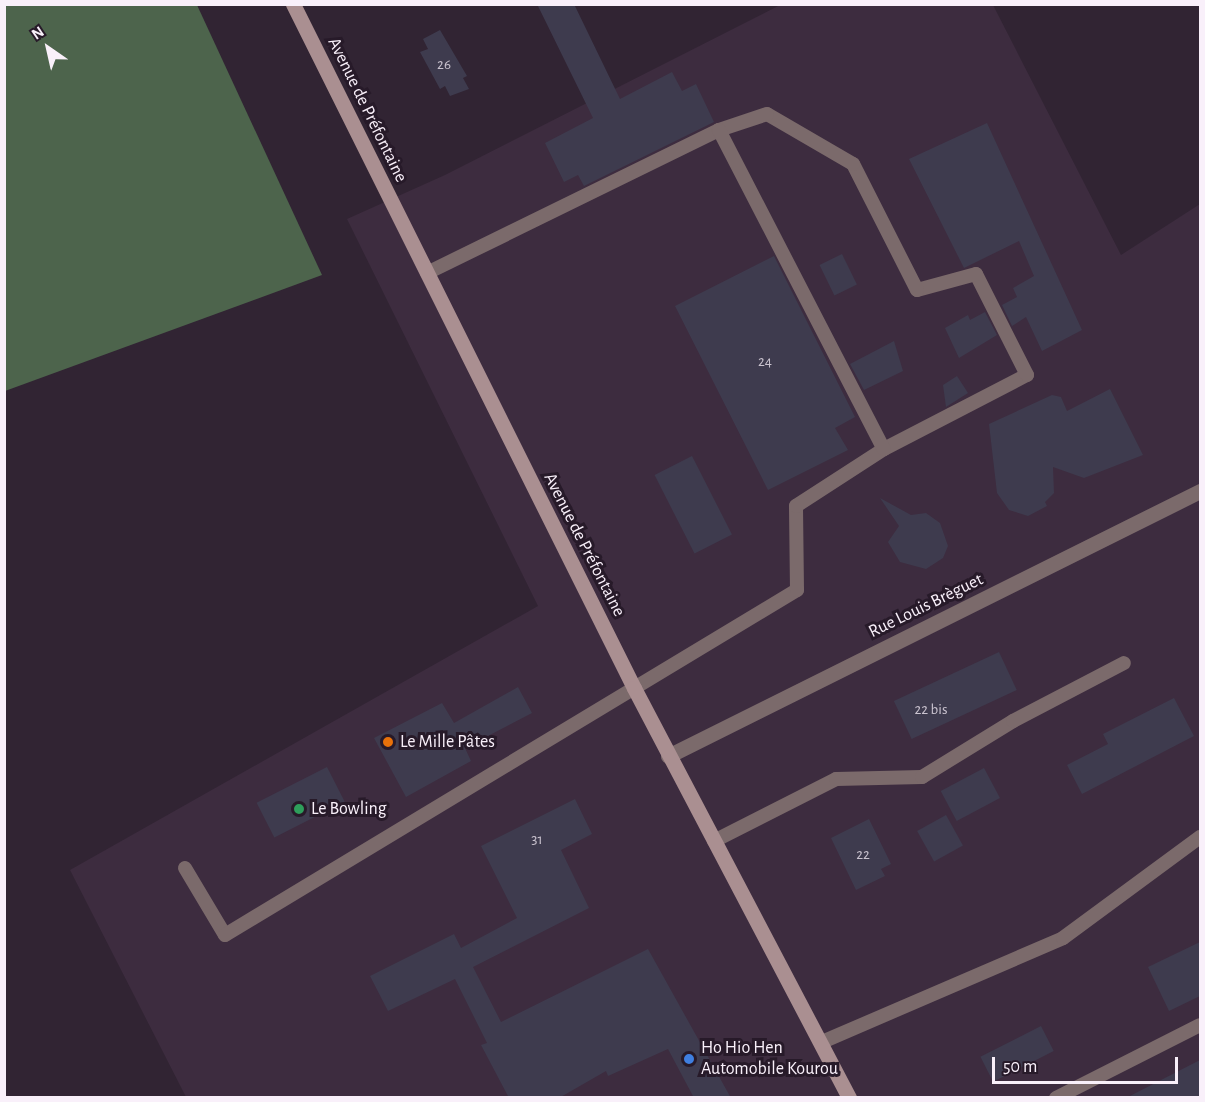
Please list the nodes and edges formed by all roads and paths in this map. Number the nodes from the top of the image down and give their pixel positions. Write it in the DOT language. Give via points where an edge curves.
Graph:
graph roads {
  1 [pos="293,4"];
  2 [pos="718,130"];
  3 [pos="427,273"];
  4 [pos="884,449"];
  5 [pos="1200,491"];
  6 [pos="1124,663"];
  7 [pos="633,688"];
  8 [pos="668,756"];
  9 [pos="1200,837"];
  10 [pos="714,841"];
  11 [pos="186,868"];
  12 [pos="1200,1025"];
  13 [pos="822,1042"];
  14 [pos="849,1098"];
  15 [pos="1056,1098"];
  1 -- 3 [label="main road, Avenue de Préfontaine"];
  2 -- 3 [label="lane"];
  2 -- 4 [label="lane"];
  2 -- 4 [label="lane" via="767,114 854,164 917,290 976,274 1027,375"];
  3 -- 7 [label="main road, Avenue de Préfontaine"];
  4 -- 7 [label="lane" via="796,506 797,590"];
  5 -- 8 [label="street, Rue Louis Brèguet"];
  6 -- 10 [label="lane" via="1012,721 922,777 836,779"];
  7 -- 8 [label="main road, Avenue de Préfontaine"];
  7 -- 11 [label="lane" via="225,935"];
  8 -- 10 [label="main road, Avenue de Préfontaine"];
  9 -- 13 [label="lane" via="1063,938"];
  10 -- 13 [label="main road, Avenue de Préfontaine"];
  12 -- 15 [label="lane"];
  13 -- 14 [label="main road, Avenue de Préfontaine"];
}
